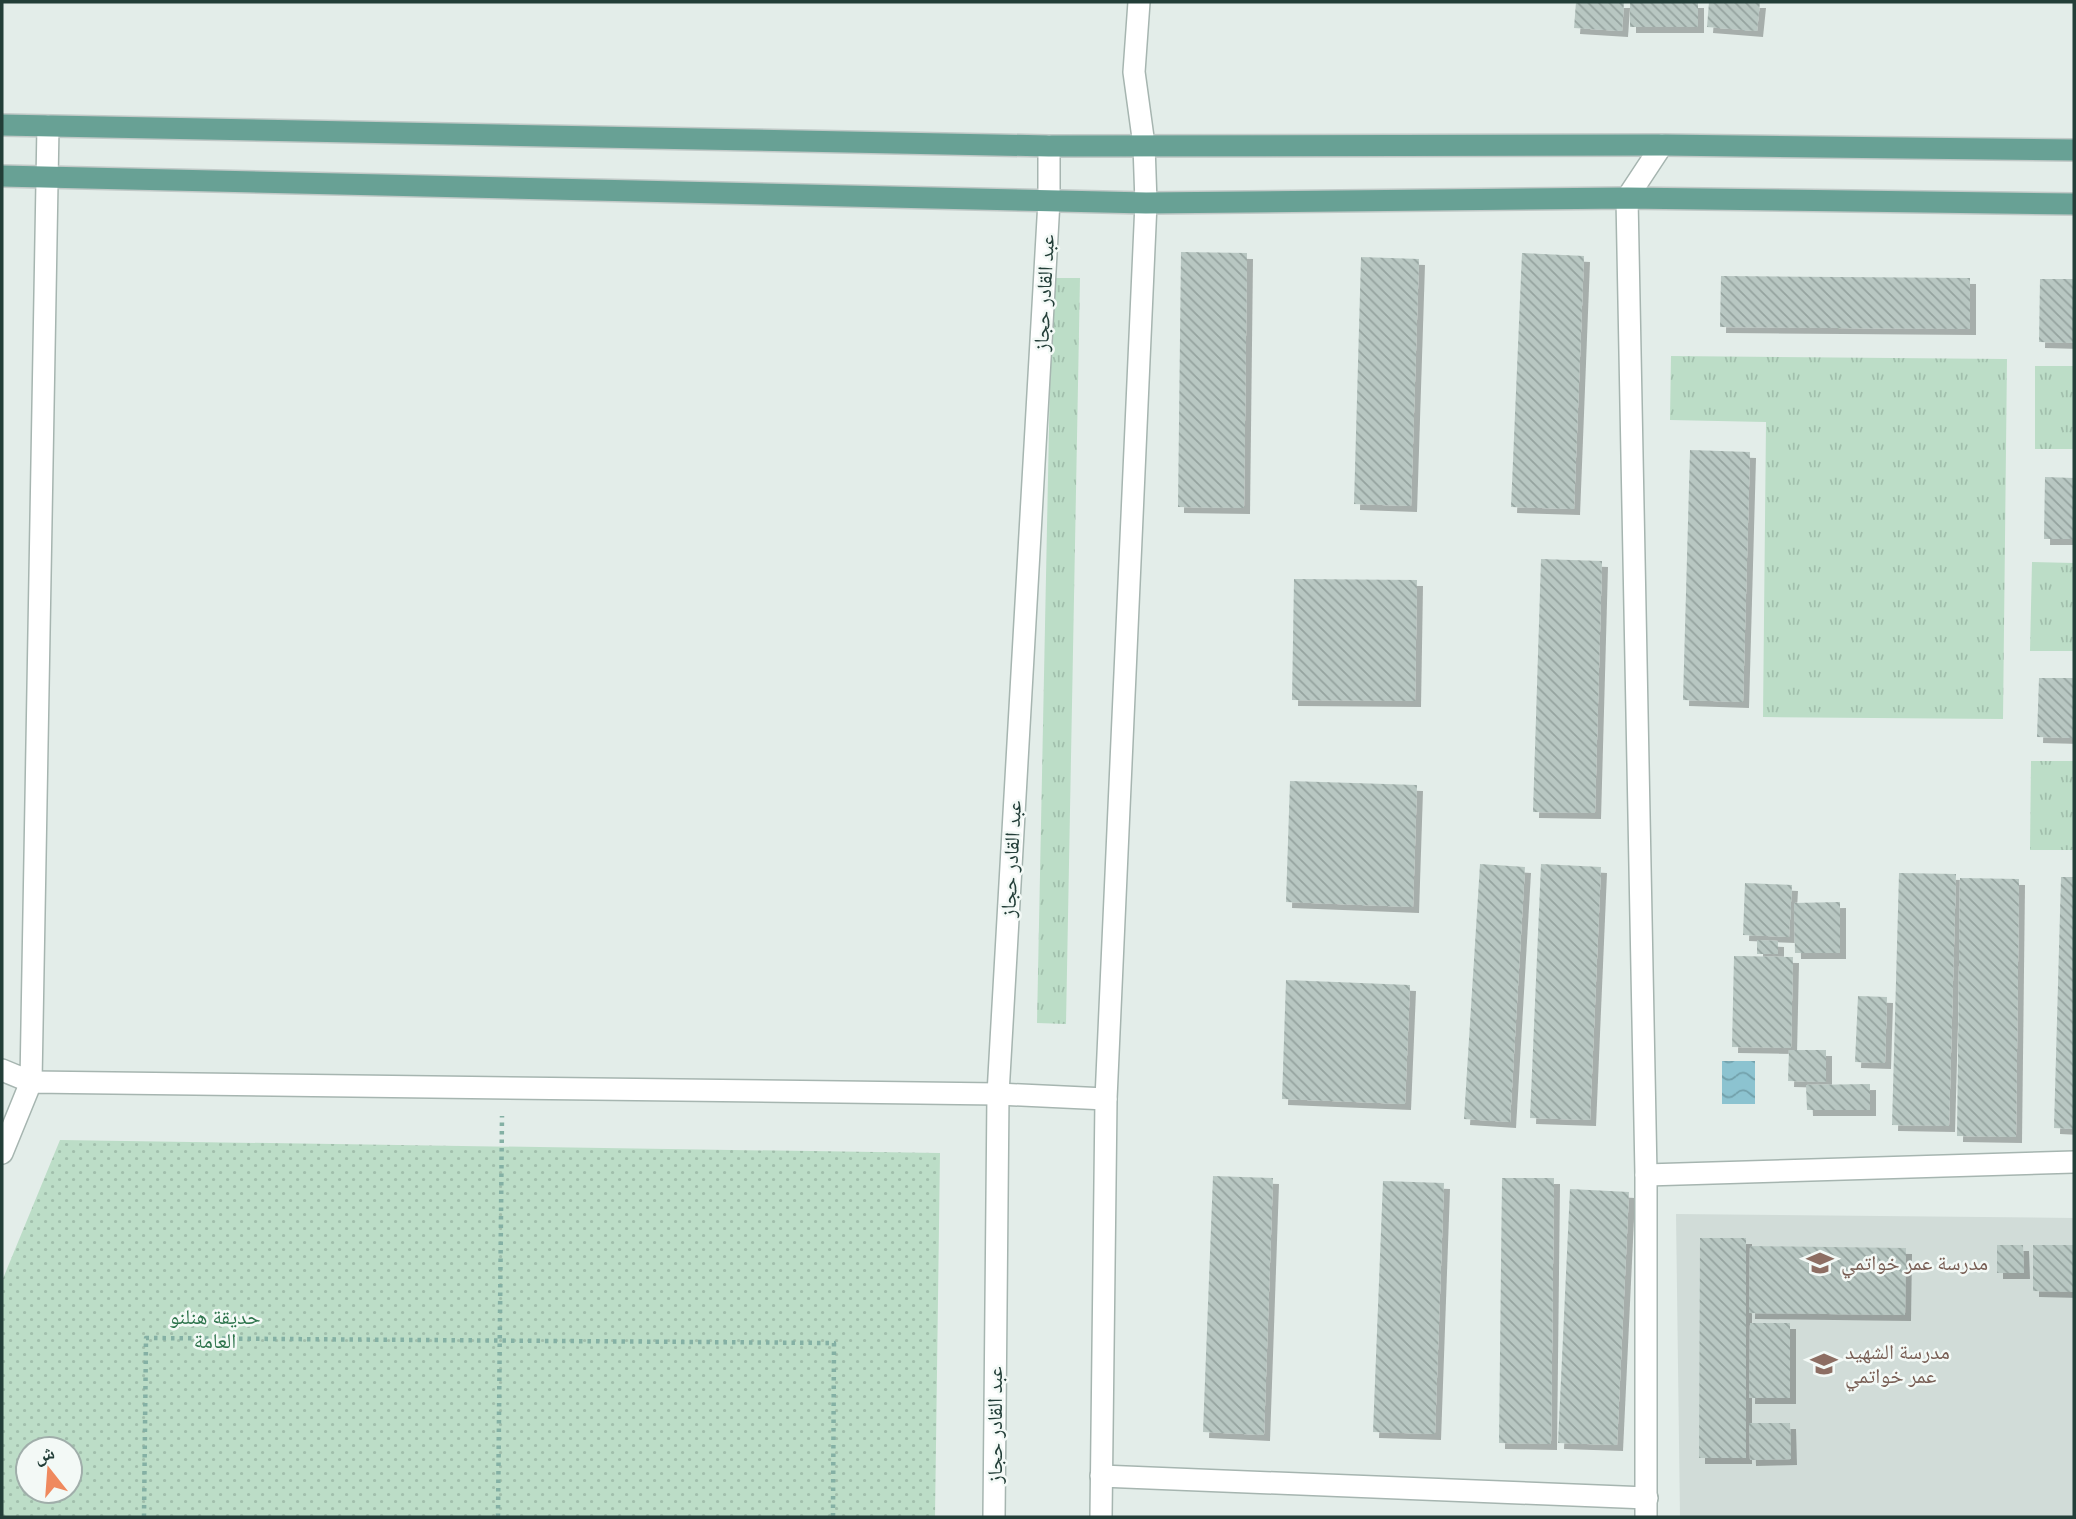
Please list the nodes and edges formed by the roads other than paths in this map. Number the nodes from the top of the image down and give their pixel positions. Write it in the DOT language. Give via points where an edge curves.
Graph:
graph roads {
  1 [pos="1139,2"];
  2 [pos="2,125"];
  3 [pos="48,126"];
  4 [pos="1144,145"];
  5 [pos="1662,145"];
  6 [pos="1049,146"];
  7 [pos="2074,150"];
  8 [pos="2,176"];
  9 [pos="46,177"];
  10 [pos="1628,198"];
  11 [pos="1049,201"];
  12 [pos="1146,203"];
  13 [pos="2074,204"];
  14 [pos="2,1070"];
  15 [pos="31,1082"];
  16 [pos="998,1094"];
  17 [pos="1106,1099"];
  18 [pos="2,1153"];
  19 [pos="2074,1162"];
  20 [pos="1646,1175"];
  21 [pos="1101,1476"];
  22 [pos="1646,1508"];
  23 [pos="994,1517"];
  24 [pos="1101,1517"];
  1 -- 4 [label="street" via="1133,72"];
  2 -- 3 [label="main road"];
  3 -- 6 [label="main road"];
  3 -- 9 [label="street"];
  4 -- 5 [label="main road"];
  4 -- 6 [label="main road"];
  4 -- 12 [label="street"];
  5 -- 7 [label="main road"];
  5 -- 10 [label="street"];
  6 -- 11 [label="street, عبد القادر حجاز"];
  8 -- 9 [label="main road"];
  9 -- 11 [label="main road"];
  9 -- 15 [label="street"];
  10 -- 12 [label="main road"];
  10 -- 13 [label="main road"];
  10 -- 20 [label="street"];
  11 -- 12 [label="main road"];
  11 -- 16 [label="street, عبد القادر حجاز"];
  12 -- 17 [label="street"];
  14 -- 15 [label="street"];
  15 -- 16 [label="street"];
  15 -- 18 [label="street"];
  16 -- 17 [label="street"];
  16 -- 23 [label="street, عبد القادر حجاز"];
  17 -- 21 [label="street"];
  19 -- 20 [label="street"];
  20 -- 22 [label="street"];
  21 -- 22 [label="street"];
  21 -- 24 [label="street"];
}
